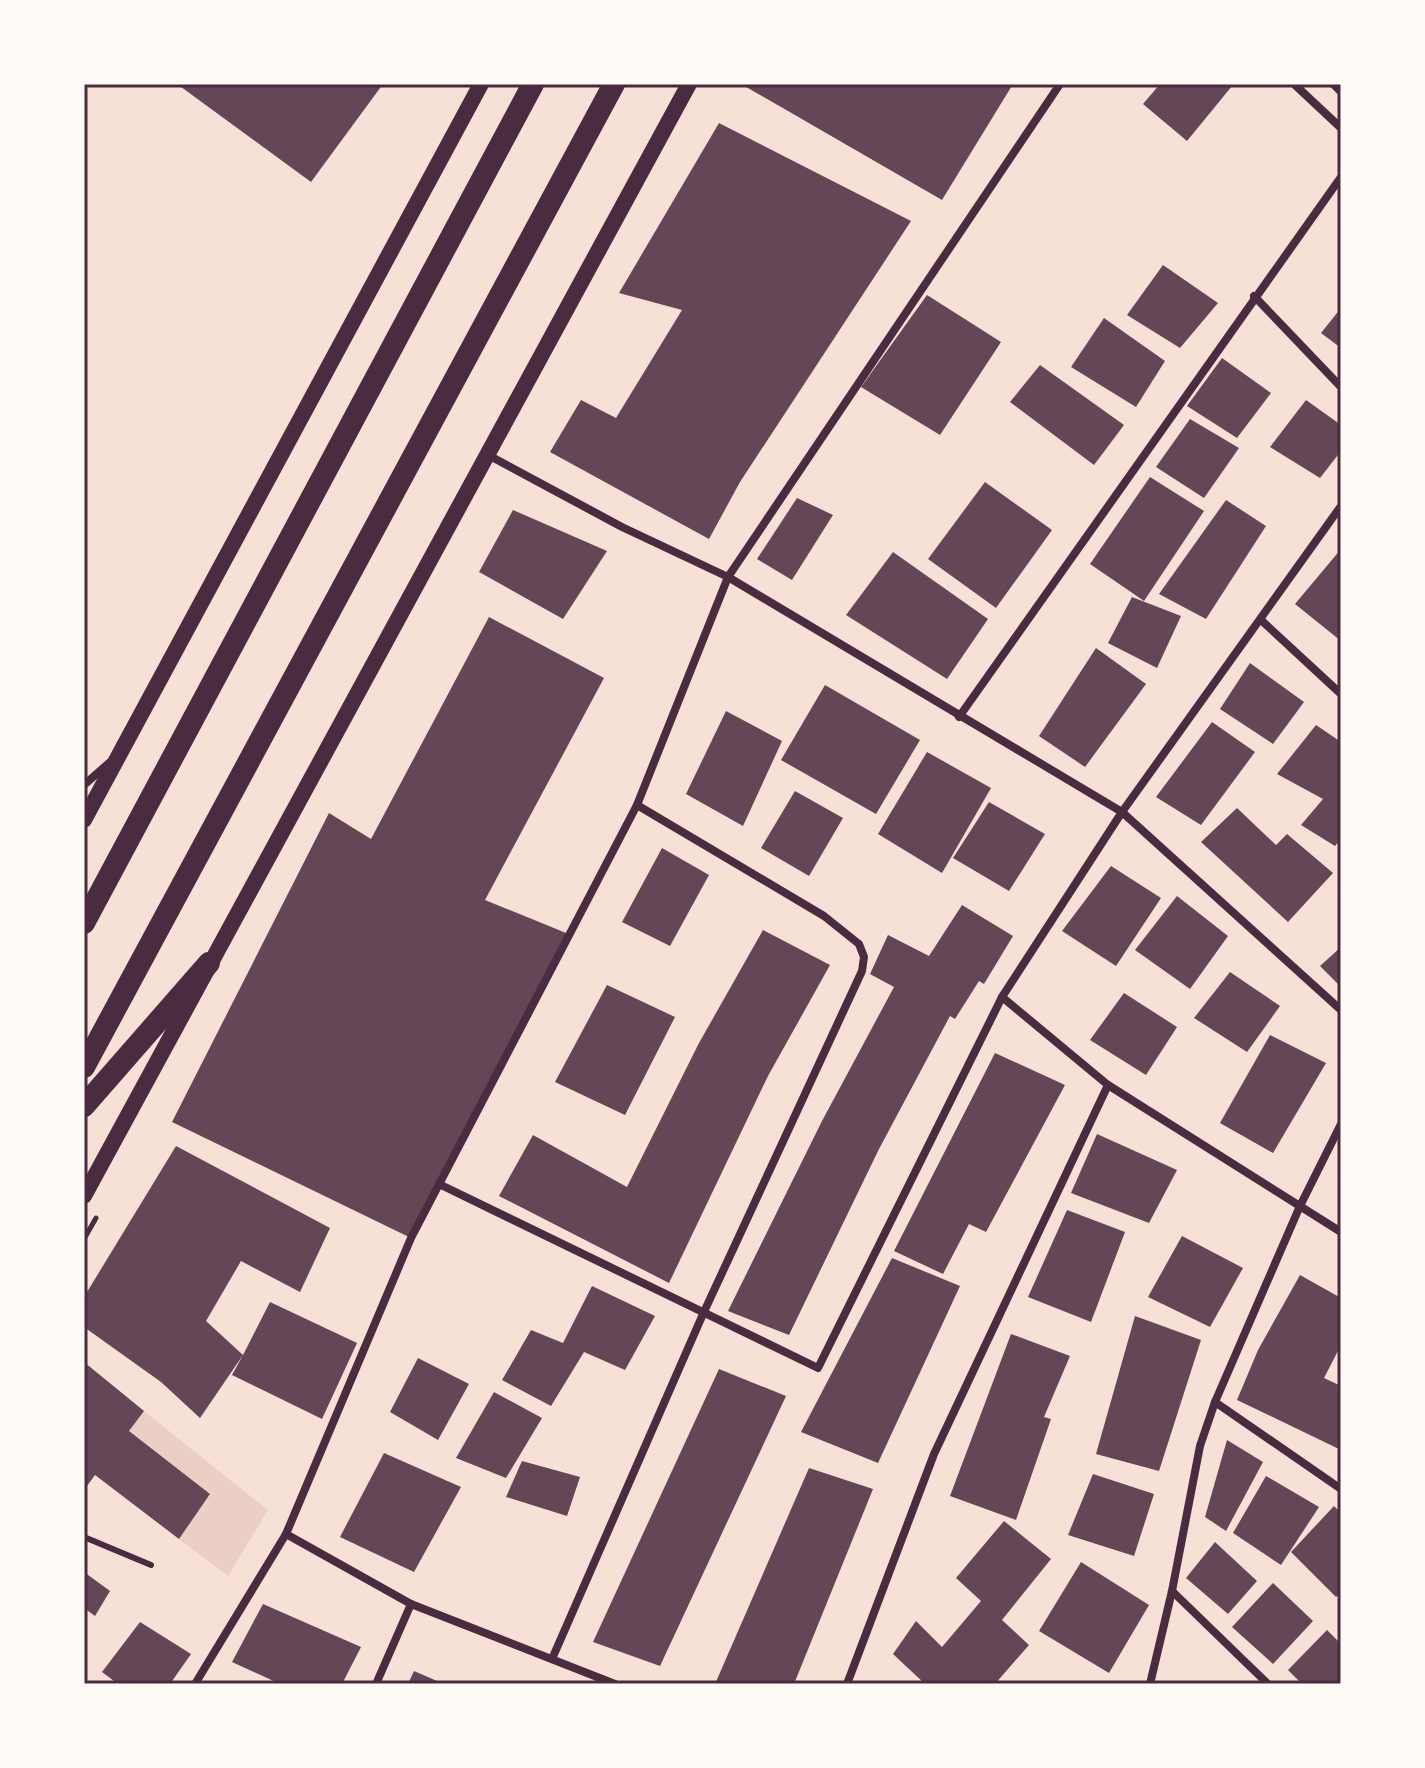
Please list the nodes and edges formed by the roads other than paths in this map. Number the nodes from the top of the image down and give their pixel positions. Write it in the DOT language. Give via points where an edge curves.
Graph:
graph roads {
  1 [pos="481,84"];
  2 [pos="533,84"];
  3 [pos="614,84"];
  4 [pos="689,84"];
  5 [pos="1060,84"];
  6 [pos="1294,84"];
  7 [pos="1341,128"];
  8 [pos="1341,177"];
  9 [pos="1254,296"];
  10 [pos="1341,387"];
  11 [pos="487,454"];
  12 [pos="1341,506"];
  13 [pos="728,577"];
  14 [pos="1261,620"];
  15 [pos="1341,694"];
  16 [pos="959,717"];
  17 [pos="123,747"];
  18 [pos="84,785"];
  19 [pos="637,805"];
  20 [pos="1122,812"];
  21 [pos="84,820"];
  22 [pos="84,923"];
  23 [pos="209,963"];
  24 [pos="1002,997"];
  25 [pos="1341,1010"];
  26 [pos="84,1067"];
  27 [pos="1108,1085"];
  28 [pos="84,1106"];
  29 [pos="1341,1124"];
  30 [pos="439,1184"];
  31 [pos="84,1196"];
  32 [pos="1300,1206"];
  33 [pos="1341,1232"];
  34 [pos="703,1314"];
  35 [pos="1215,1402"];
  36 [pos="1341,1489"];
  37 [pos="286,1534"];
  38 [pos="84,1537"];
  39 [pos="151,1565"];
  40 [pos="1172,1591"];
  41 [pos="411,1604"];
  42 [pos="552,1659"];
  43 [pos="598,1681"];
  44 [pos="195,1684"];
  45 [pos="376,1684"];
  46 [pos="615,1684"];
  47 [pos="847,1684"];
  48 [pos="1150,1684"];
  49 [pos="1268,1684"];
  1 -- 17 [label="main road"];
  2 -- 22 [label="highway"];
  3 -- 26 [label="highway"];
  4 -- 11 [label="main road"];
  5 -- 13 [label="street"];
  6 -- 7 [label="street"];
  8 -- 9 [label="street"];
  9 -- 10 [label="street"];
  9 -- 16 [label="street"];
  11 -- 13 [label="street"];
  11 -- 23 [label="main road"];
  12 -- 14 [label="street"];
  13 -- 16 [label="street"];
  13 -- 19 [label="street"];
  14 -- 15 [label="street"];
  14 -- 20 [label="street"];
  16 -- 20 [label="street"];
  17 -- 18 [label="street"];
  17 -- 21 [label="main road"];
  19 -- 30 [label="street"];
  19 -- 34 [label="street" via="824,916 859,944 864,957"];
  20 -- 24 [label="street"];
  20 -- 25 [label="street"];
  23 -- 28 [label="highway"];
  23 -- 31 [label="main road"];
  24 -- 27 [label="street"];
  24 -- 34 [label="street" via="818,1368"];
  27 -- 32 [label="street"];
  27 -- 47 [label="street" via="934,1454"];
  29 -- 32 [label="street"];
  30 -- 34 [label="street"];
  30 -- 37 [label="street" via="411,1238"];
  32 -- 33 [label="street"];
  32 -- 35 [label="street"];
  34 -- 42 [label="street"];
  35 -- 36 [label="street"];
  35 -- 40 [label="street" via="1200,1446"];
  37 -- 41 [label="street"];
  37 -- 44 [label="street"];
  38 -- 39 [label="lane"];
  40 -- 48 [label="street"];
  40 -- 49 [label="street"];
  41 -- 42 [label="street"];
  41 -- 45 [label="street"];
  42 -- 43 [label="street"];
  43 -- 46 [label="street"];
}
